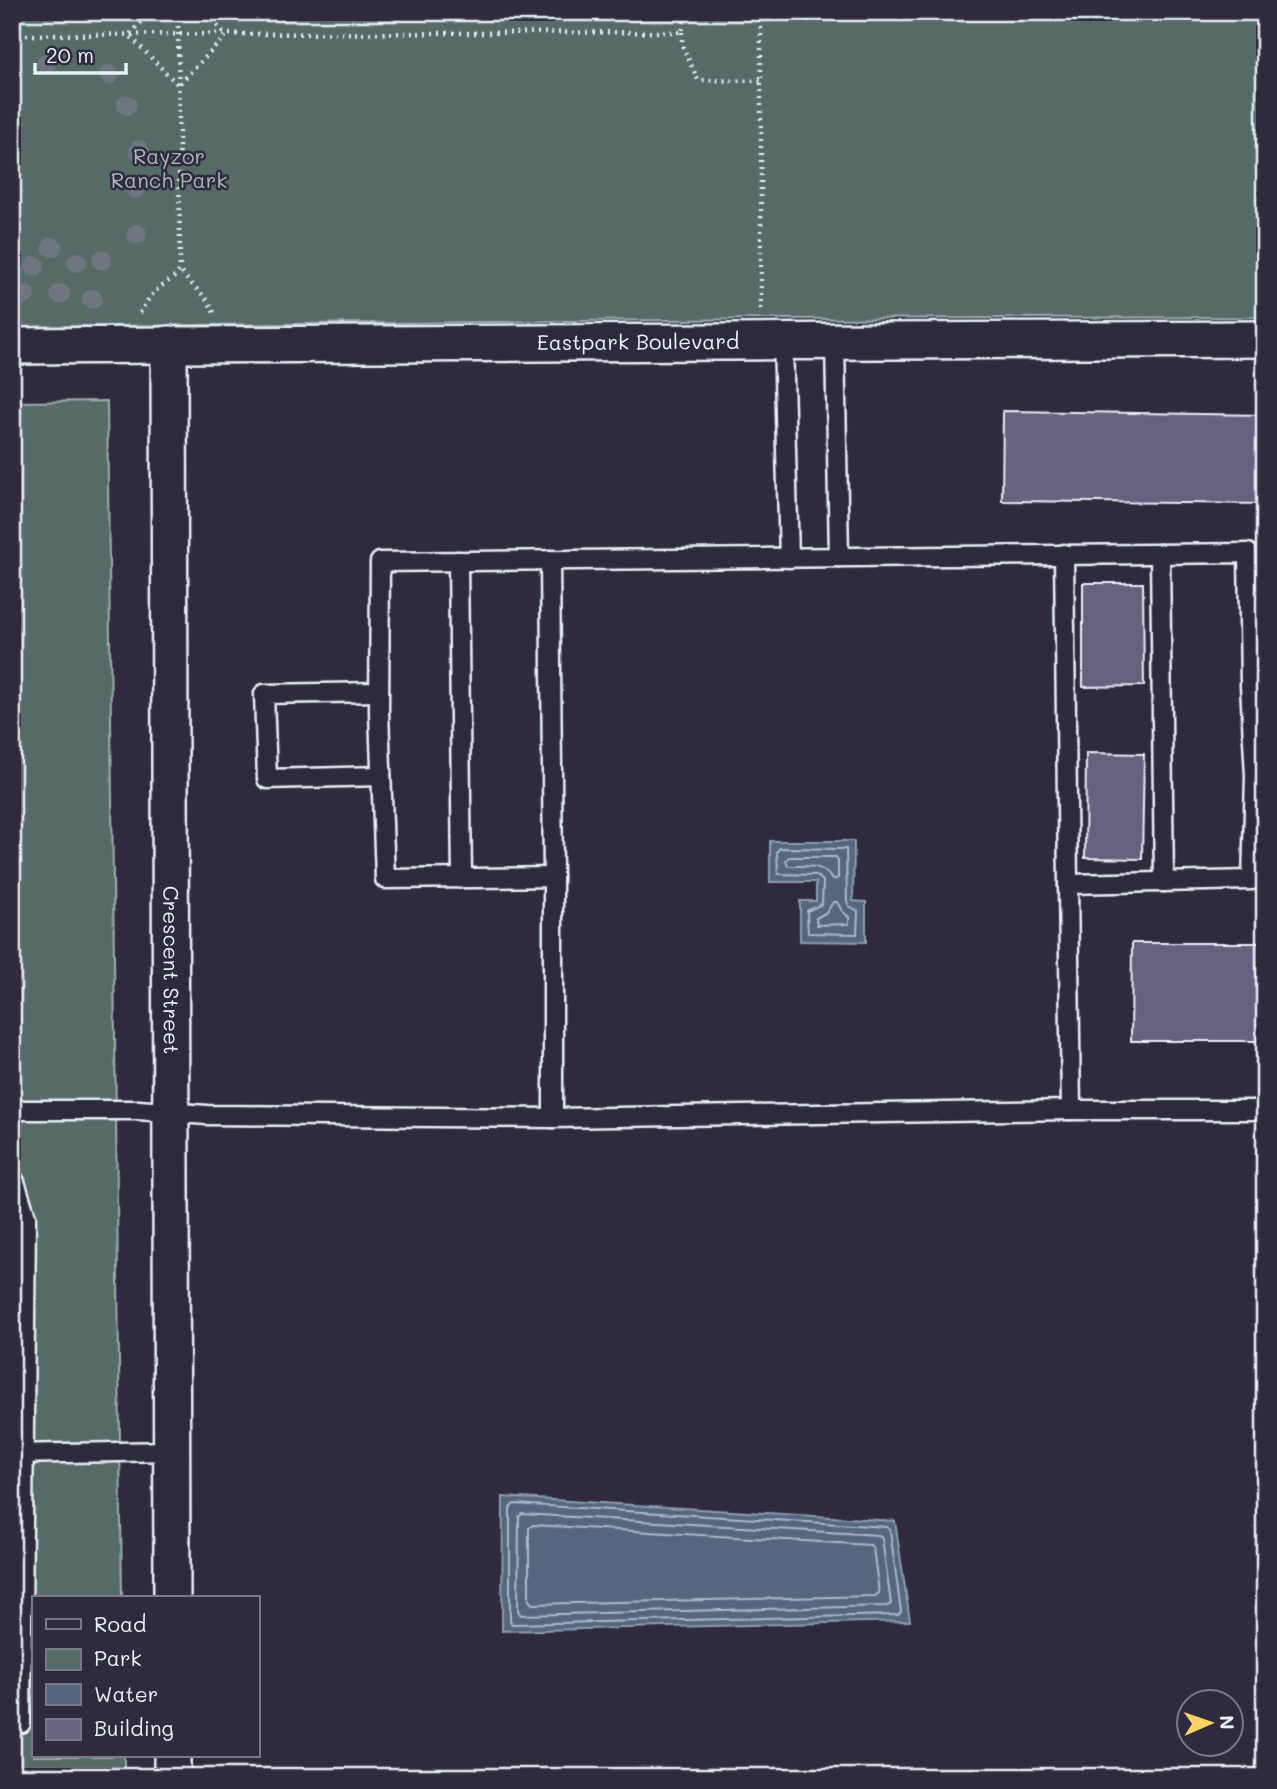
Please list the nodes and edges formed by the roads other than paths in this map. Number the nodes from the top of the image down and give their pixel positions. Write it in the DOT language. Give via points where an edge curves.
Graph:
graph roads {
  1 [pos="1265,339"];
  2 [pos="835,341"];
  3 [pos="772,342"];
  4 [pos="169,344"];
  5 [pos="12,345"];
  6 [pos="1064,554"];
  7 [pos="1160,554"];
  8 [pos="839,557"];
  9 [pos="789,558"];
  10 [pos="550,560"];
  11 [pos="458,561"];
  12 [pos="1257,686"];
  13 [pos="379,692"];
  14 [pos="381,776"];
  15 [pos="1260,776"];
  16 [pos="553,877"];
  17 [pos="462,878"];
  18 [pos="1164,882"];
  19 [pos="1068,884"];
  20 [pos="12,1110"];
  21 [pos="1070,1110"];
  22 [pos="1265,1110"];
  23 [pos="172,1111"];
  24 [pos="554,1118"];
  25 [pos="12,1181"];
  26 [pos="172,1451"];
  27 [pos="19,1454"];
  28 [pos="172,1596"];
  29 [pos="17,1615"];
  30 [pos="21,1723"];
  31 [pos="172,1758"];
  32 [pos="172,1777"];
  1 -- 2 [label="street, Eastpark Boulevard"];
  2 -- 3 [label="street, Eastpark Boulevard"];
  2 -- 8 [label="lane"];
  3 -- 4 [label="street, Eastpark Boulevard"];
  3 -- 9 [label="lane"];
  4 -- 5 [label="street, Eastpark Boulevard"];
  4 -- 23 [label="street, Crescent Street"];
  6 -- 7 [label="lane"];
  6 -- 8 [label="lane"];
  6 -- 19 [label="lane"];
  7 -- 12 [label="lane" via="1248,553"];
  7 -- 18 [label="lane"];
  8 -- 9 [label="lane"];
  9 -- 10 [label="lane"];
  10 -- 11 [label="lane"];
  10 -- 16 [label="lane"];
  11 -- 13 [label="lane" via="380,562"];
  11 -- 17 [label="lane"];
  12 -- 15 [label="lane"];
  13 -- 14 [label="lane"];
  13 -- 14 [label="lane" via="264,694 267,779"];
  14 -- 17 [label="lane" via="384,879"];
  15 -- 18 [label="lane" via="1252,880"];
  16 -- 17 [label="lane"];
  16 -- 24 [label="lane"];
  18 -- 19 [label="lane"];
  19 -- 21 [label="lane"];
  20 -- 23 [label="lane"];
  21 -- 22 [label="lane"];
  21 -- 24 [label="lane"];
  23 -- 24 [label="lane"];
  23 -- 26 [label="street, Crescent Street"];
  25 -- 27 [label="lane" via="26,1217"];
  26 -- 27 [label="lane"];
  26 -- 28 [label="street, Crescent Street"];
  27 -- 29 [label="lane"];
  29 -- 30 [label="lane"];
  31 -- 32 [label="street"];
}
